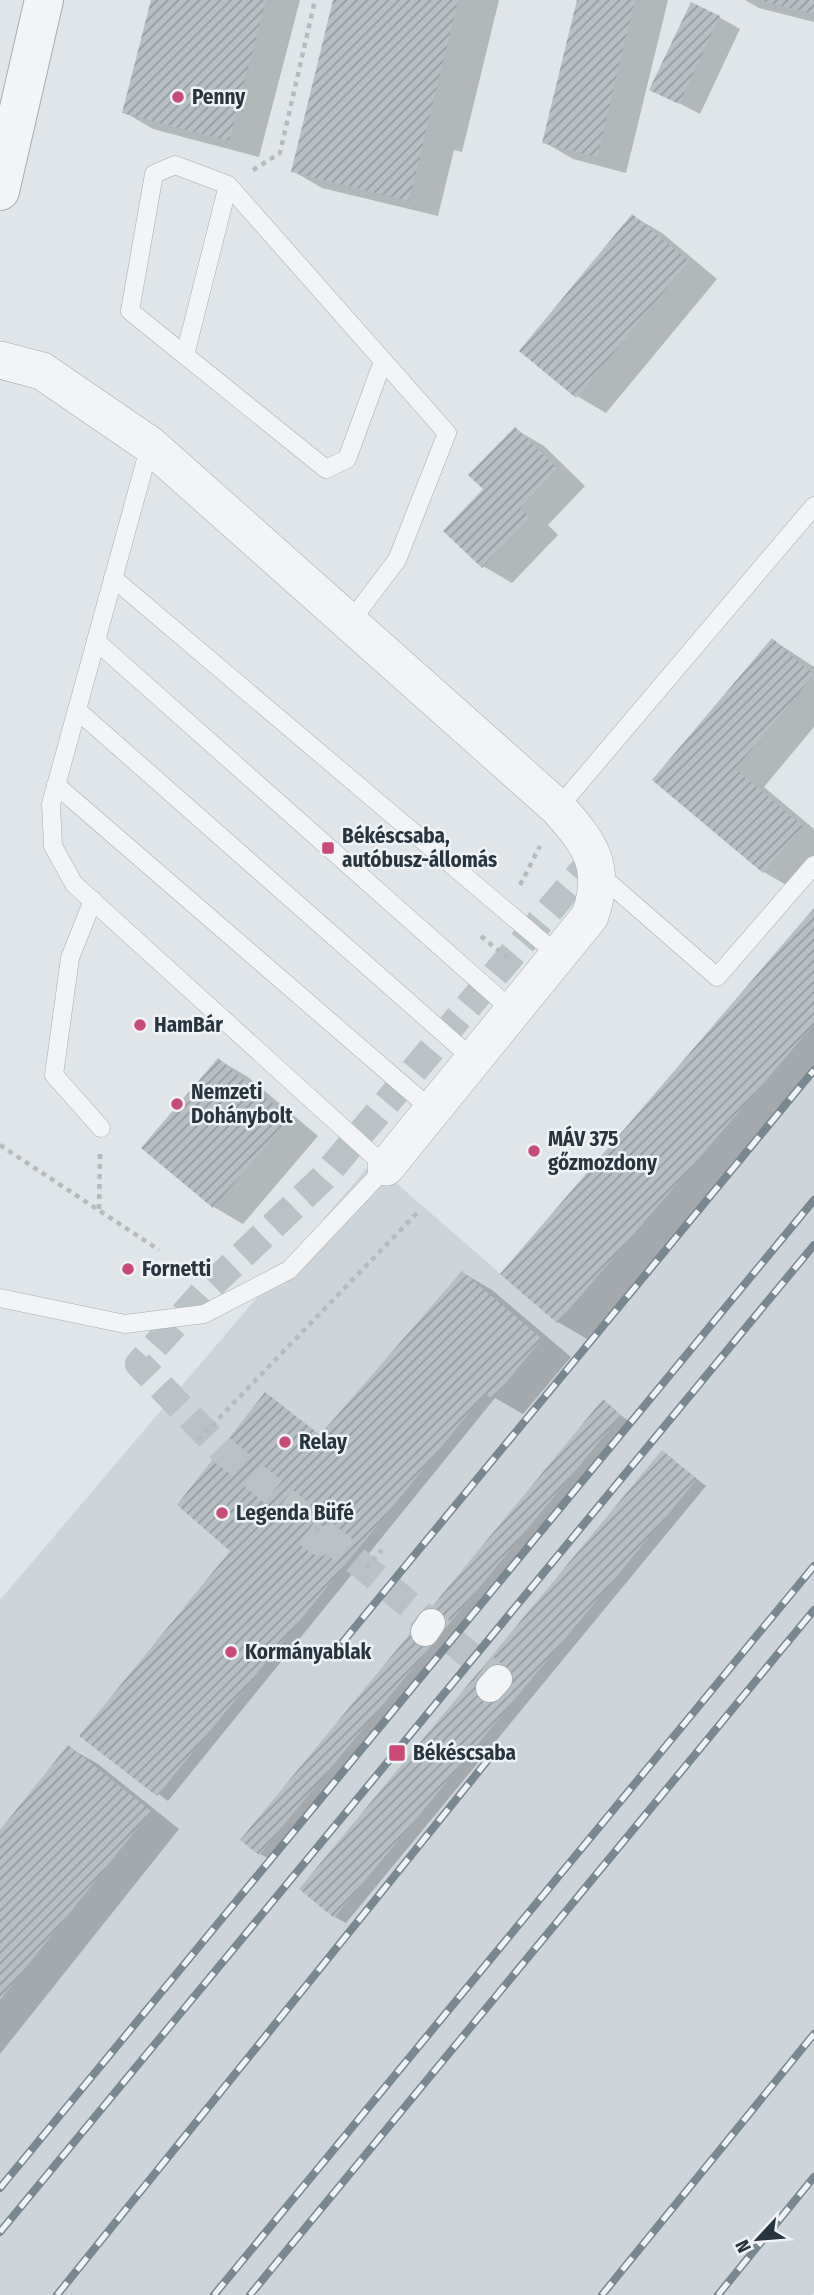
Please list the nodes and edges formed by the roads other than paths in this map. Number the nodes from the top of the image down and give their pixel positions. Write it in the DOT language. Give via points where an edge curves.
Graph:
graph roads {
  1 [pos="44,0"];
  2 [pos="228,185"];
  3 [pos="0,191"];
  4 [pos="185,355"];
  5 [pos="0,360"];
  6 [pos="383,361"];
  7 [pos="150,445"];
  8 [pos="814,506"];
  9 [pos="113,578"];
  10 [pos="350,622"];
  11 [pos="96,641"];
  12 [pos="77,710"];
  13 [pos="56,785"];
  14 [pos="558,808"];
  15 [pos="814,865"];
  16 [pos="599,874"];
  17 [pos="93,901"];
  18 [pos="558,955"];
  19 [pos="513,1011"];
  20 [pos="473,1059"];
  21 [pos="432,1110"];
  22 [pos="101,1128"];
  23 [pos="386,1167"];
  24 [pos="0,1298"];
  1 -- 3 [label="street"];
  2 -- 4 [label="lane"];
  2 -- 4 [label="lane" via="175,165 154,174 130,311"];
  2 -- 6 [label="lane"];
  4 -- 6 [label="lane" via="326,468 347,459"];
  5 -- 7 [label="street" via="41,371"];
  6 -- 10 [label="lane" via="447,433 397,560"];
  7 -- 9 [label="lane"];
  7 -- 10 [label="street"];
  8 -- 14 [label="lane"];
  9 -- 11 [label="lane"];
  9 -- 18 [label="lane"];
  10 -- 14 [label="street"];
  11 -- 12 [label="lane"];
  11 -- 19 [label="lane"];
  12 -- 13 [label="lane"];
  12 -- 20 [label="lane"];
  13 -- 17 [label="lane" via="51,804 53,846 74,884"];
  13 -- 21 [label="lane"];
  14 -- 16 [label="street" via="575,827"];
  15 -- 16 [label="lane" via="717,976"];
  16 -- 18 [label="street" via="590,916"];
  17 -- 22 [label="lane" via="70,958 54,1076"];
  17 -- 23 [label="lane"];
  18 -- 19 [label="street"];
  19 -- 20 [label="street"];
  20 -- 21 [label="street"];
  21 -- 23 [label="street"];
  23 -- 24 [label="lane" via="289,1269 204,1314 125,1324"];
}
